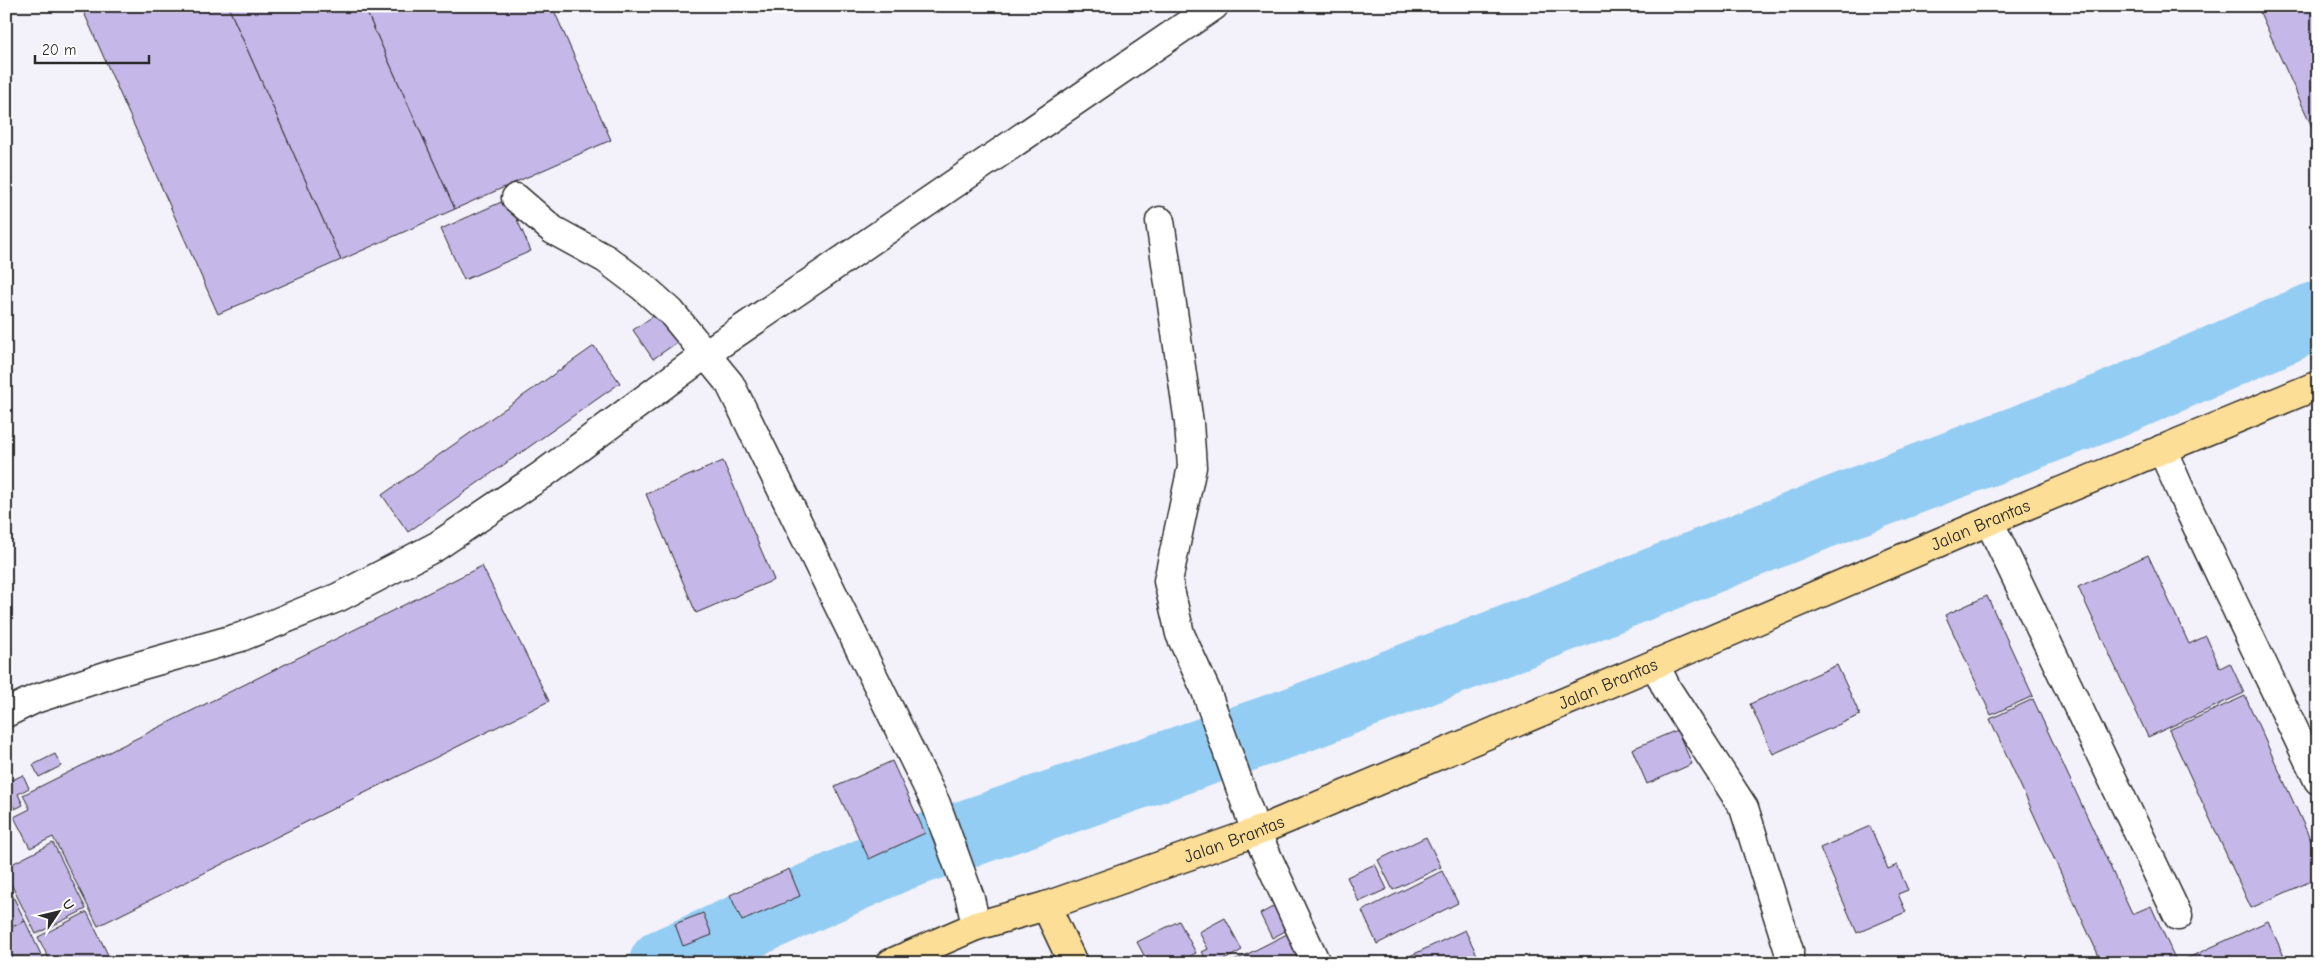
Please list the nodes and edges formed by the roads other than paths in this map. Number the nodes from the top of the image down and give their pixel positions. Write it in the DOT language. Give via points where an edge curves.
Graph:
graph roads {
  1 [pos="1214,6"];
  2 [pos="516,198"];
  3 [pos="1160,222"];
  4 [pos="707,353"];
  5 [pos="2318,385"];
  6 [pos="2162,449"];
  7 [pos="1988,521"];
  8 [pos="1655,664"];
  9 [pos="6,713"];
  10 [pos="2318,780"];
  11 [pos="1256,832"];
  12 [pos="1046,906"];
  13 [pos="2178,916"];
  14 [pos="976,926"];
  15 [pos="891,963"];
  16 [pos="1072,963"];
  17 [pos="1316,963"];
  18 [pos="1789,963"];
  1 -- 4 [label="lane"];
  2 -- 4 [label="lane" via="553,230 606,259 643,287 671,312"];
  3 -- 11 [label="lane" via="1189,423 1192,467 1168,581 1180,634 1209,702"];
  4 -- 9 [label="lane" via="542,475 445,540 340,597 242,637 121,671 35,699"];
  4 -- 14 [label="lane" via="730,384 936,804 970,898"];
  5 -- 6 [label="main road, Jalan Brantas"];
  6 -- 7 [label="main road, Jalan Brantas"];
  6 -- 10 [label="lane"];
  7 -- 8 [label="main road, Jalan Brantas"];
  7 -- 13 [label="lane"];
  8 -- 11 [label="main road, Jalan Brantas"];
  8 -- 18 [label="lane" via="1667,689 1744,808 1789,951"];
  11 -- 12 [label="main road, Jalan Brantas"];
  11 -- 17 [label="lane"];
  12 -- 14 [label="main road, Jalan Brantas"];
  12 -- 16 [label="main road"];
  14 -- 15 [label="main road, Jalan Brantas"];
}
